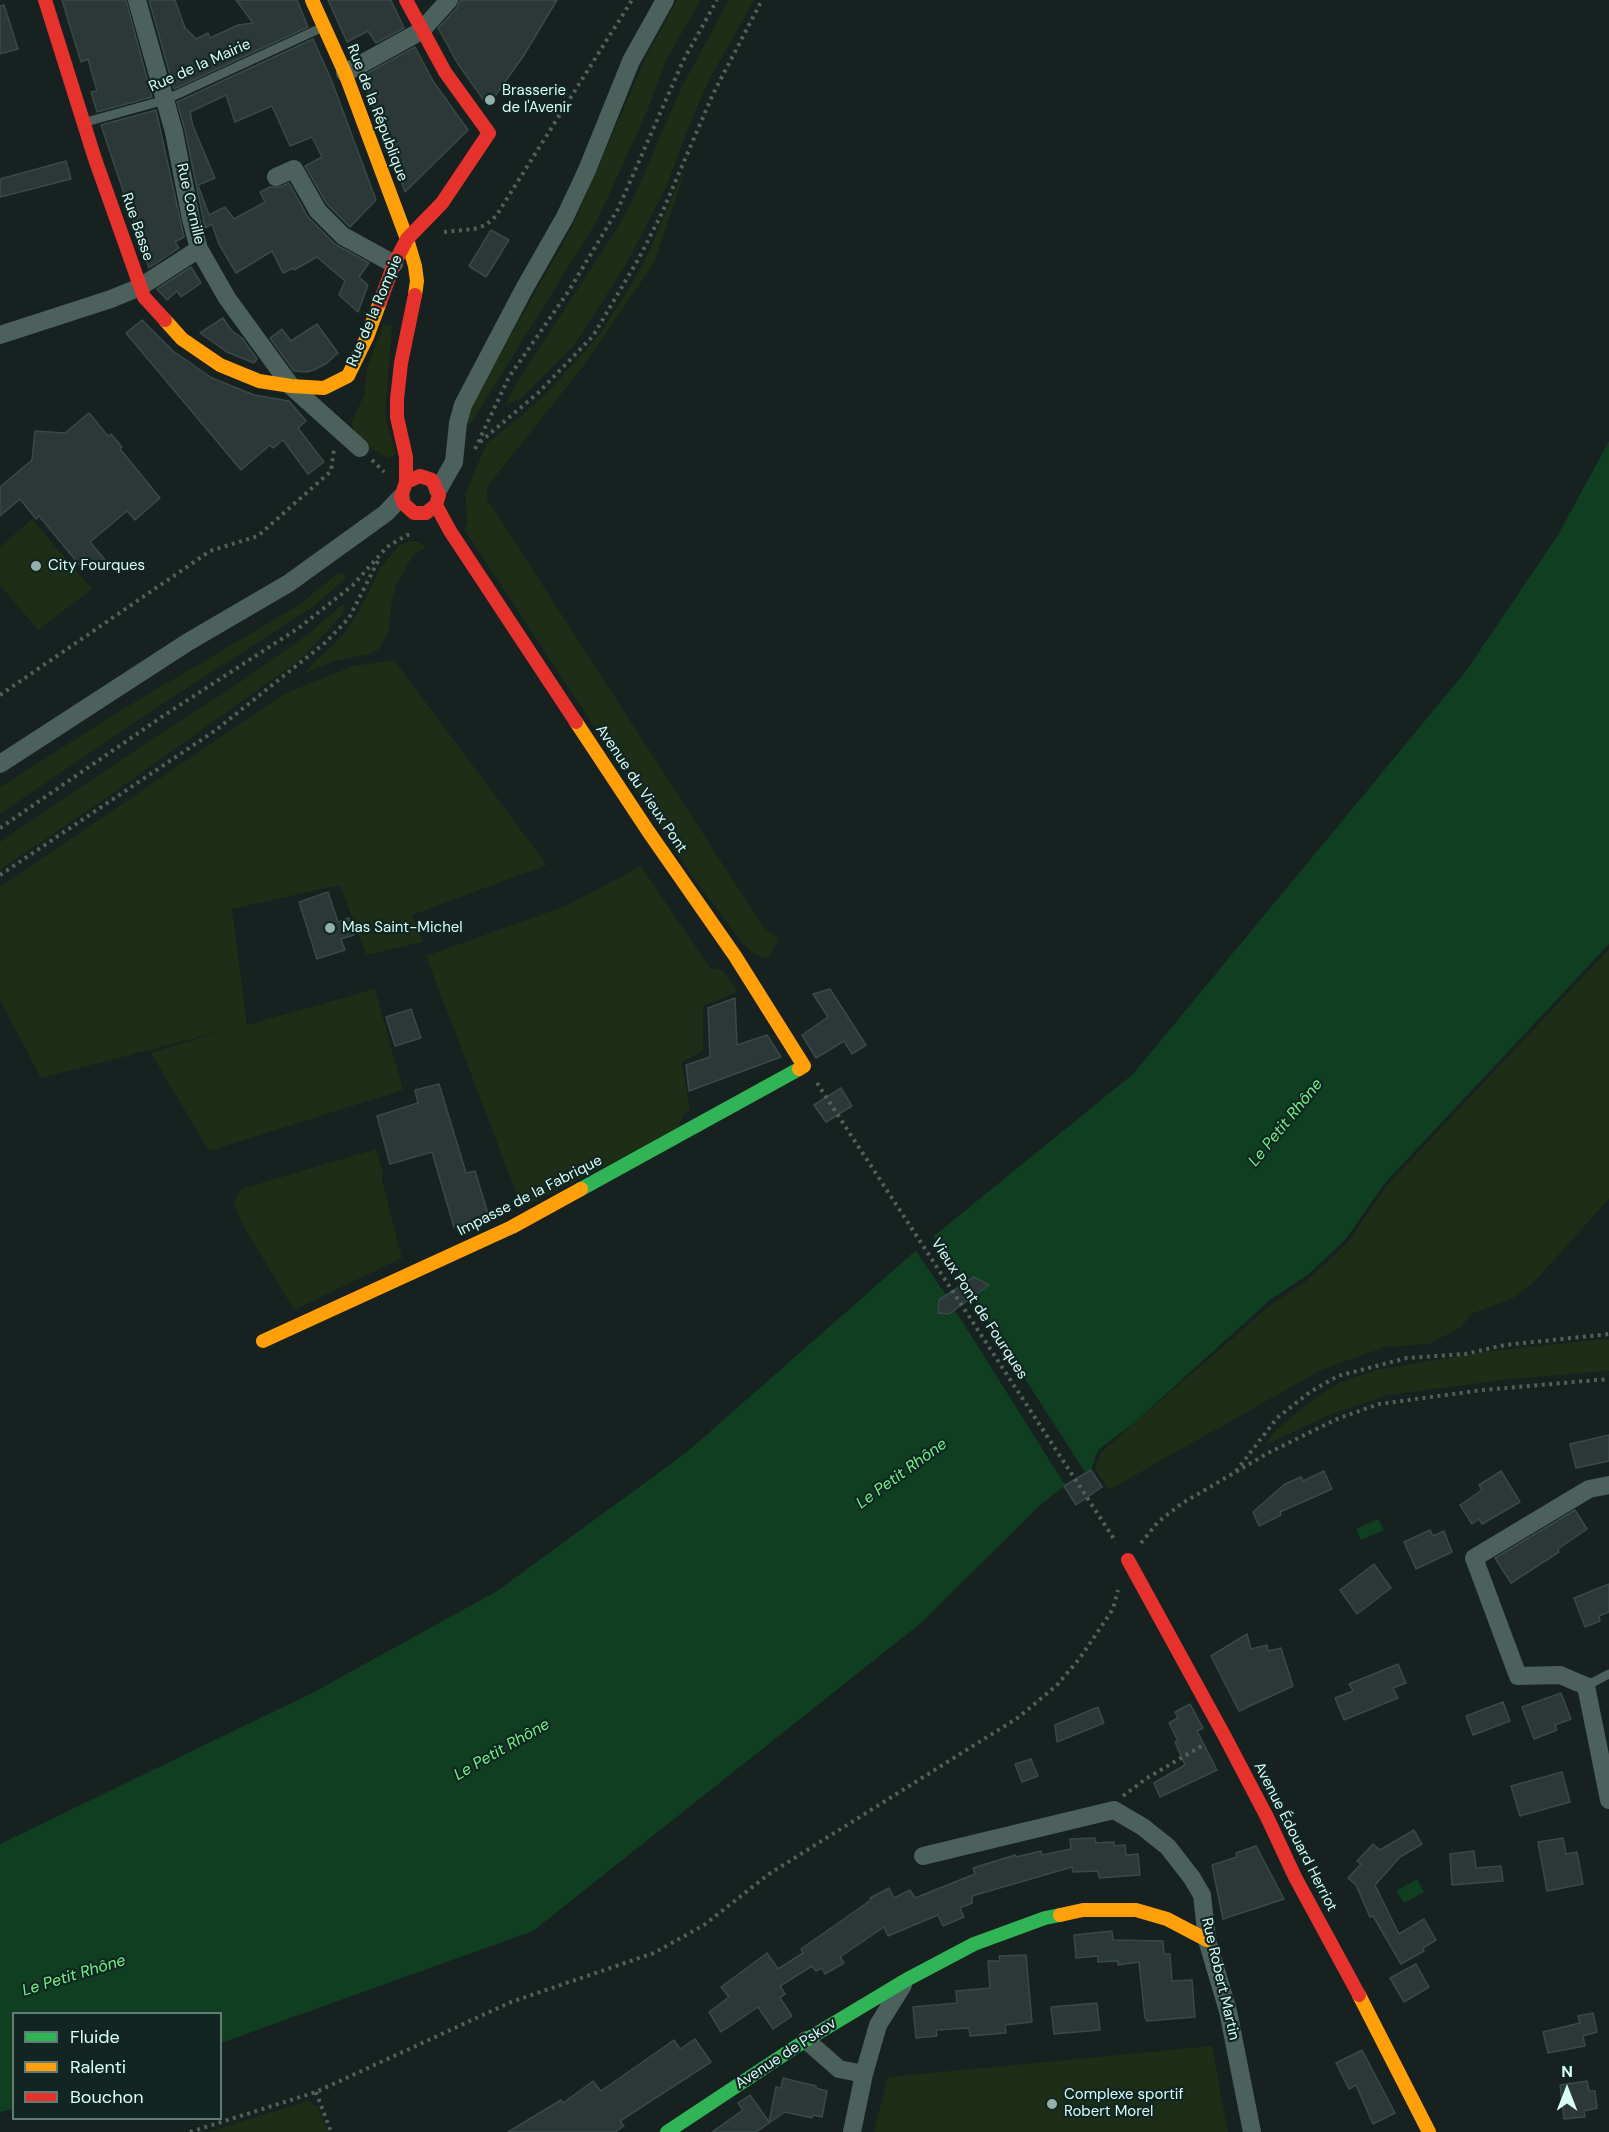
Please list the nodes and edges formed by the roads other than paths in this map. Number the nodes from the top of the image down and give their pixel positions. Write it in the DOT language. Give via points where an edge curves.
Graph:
graph roads {
  1 [pos="45,0"];
  2 [pos="137,0"];
  3 [pos="312,0"];
  4 [pos="406,0"];
  5 [pos="449,0"];
  6 [pos="665,0"];
  7 [pos="324,26"];
  8 [pos="421,31"];
  9 [pos="345,73"];
  10 [pos="165,100"];
  11 [pos="84,123"];
  12 [pos="276,177"];
  13 [pos="407,239"];
  14 [pos="199,249"];
  15 [pos="394,264"];
  16 [pos="140,287"];
  17 [pos="0,335"];
  18 [pos="291,386"];
  19 [pos="360,448"];
  20 [pos="421,494"];
  21 [pos="0,765"];
  22 [pos="804,1066"];
  23 [pos="263,1341"];
  24 [pos="1609,1485"];
  25 [pos="1128,1560"];
  26 [pos="1609,1674"];
  27 [pos="1586,1686"];
  28 [pos="1609,1800"];
  29 [pos="923,1856"];
  30 [pos="1207,1940"];
  31 [pos="906,1980"];
  32 [pos="806,2040"];
  33 [pos="864,2074"];
  34 [pos="667,2132"];
  35 [pos="852,2132"];
  36 [pos="1252,2132"];
  37 [pos="1429,2132"];
  1 -- 11 [label="street, Rue Basse"];
  2 -- 10 [label="street, Rue Cornille"];
  3 -- 7 [label="street, Rue de la République"];
  4 -- 8 [label="street"];
  5 -- 8 [label="street"];
  6 -- 20 [label="street" via="631,61 565,217 463,405 450,472"];
  7 -- 9 [label="street, Rue de la République"];
  7 -- 10 [label="lane, Rue de la Mairie"];
  8 -- 9 [label="street"];
  8 -- 13 [label="street, Rue de la Rompie" via="489,133 442,203"];
  9 -- 13 [label="street, Rue de la République"];
  10 -- 11 [label="lane, Rue de la Mairie"];
  10 -- 14 [label="street, Rue Cornille"];
  11 -- 16 [label="street, Rue Basse"];
  12 -- 15 [label="street" via="294,169 318,211 343,236"];
  13 -- 15 [label="street, Rue de la Rompie"];
  13 -- 20 [label="street, Avenue du Vieux Pont" via="417,281 401,363 397,417 406,457"];
  14 -- 16 [label="street"];
  14 -- 18 [label="street, Rue Cornille" via="227,298"];
  15 -- 18 [label="street, Rue de la Rompie" via="348,376 324,388"];
  16 -- 17 [label="street"];
  16 -- 18 [label="street, Rue Basse" via="144,297 182,339 220,366 259,381"];
  18 -- 19 [label="street"];
  20 -- 21 [label="street" via="386,513 289,583 188,642"];
  20 -- 22 [label="street, Avenue du Vieux Pont" via="450,531 735,956"];
  22 -- 23 [label="street, Impasse de la Fabrique" via="512,1227"];
  24 -- 27 [label="street" via="1589,1490 1474,1558 1518,1676 1560,1675"];
  25 -- 37 [label="street, Avenue Édouard Herriot" via="1267,1817"];
  26 -- 27 [label="lane"];
  27 -- 28 [label="street"];
  29 -- 30 [label="street, Rue Robert Martin" via="1114,1810 1168,1847 1187,1870 1202,1895"];
  30 -- 31 [label="street, Avenue de Pskov" via="1167,1918 1136,1910 1083,1910 1045,1917 974,1944"];
  30 -- 36 [label="street, Rue Robert Martin" via="1228,2011"];
  31 -- 32 [label="street, Avenue de Pskov"];
  31 -- 33 [label="street" via="878,2025"];
  32 -- 33 [label="street" via="839,2069"];
  32 -- 34 [label="street, Avenue de Pskov"];
  33 -- 35 [label="street"];
}
